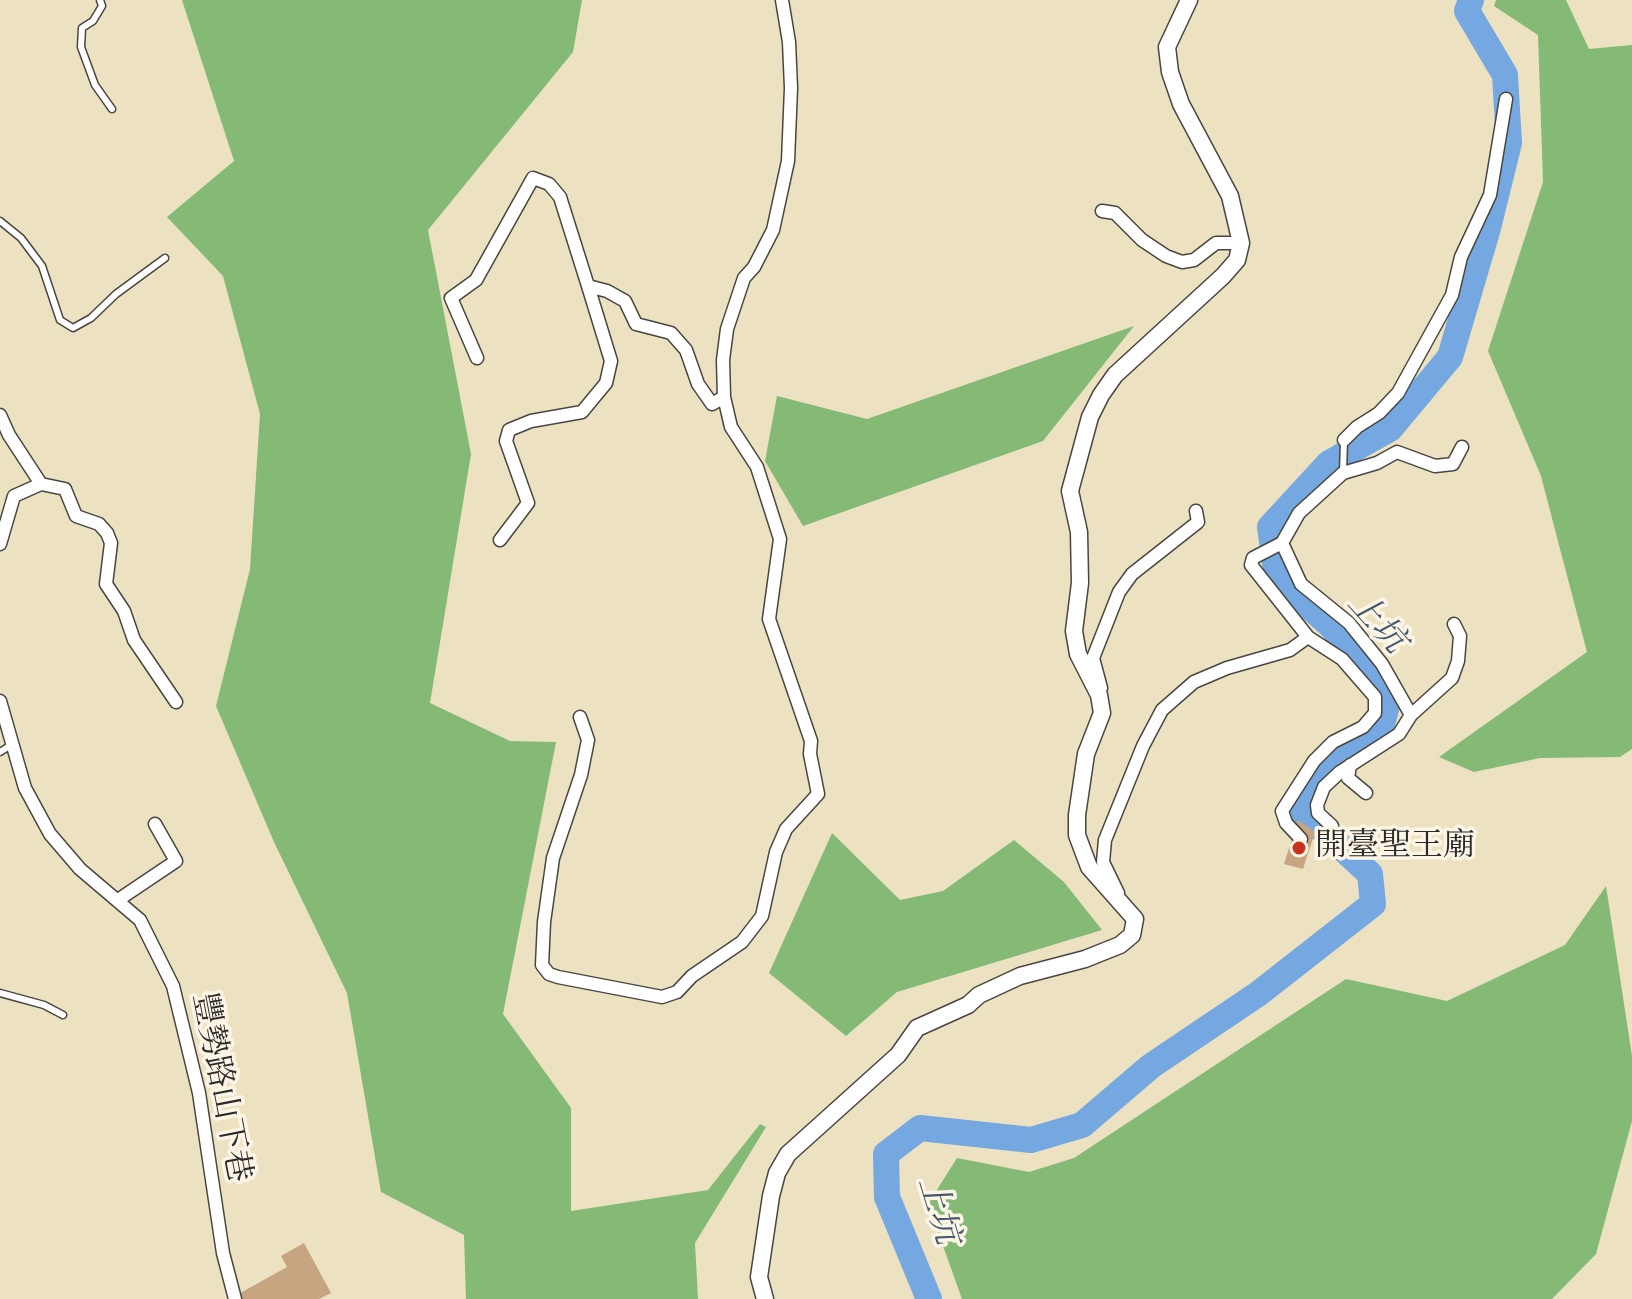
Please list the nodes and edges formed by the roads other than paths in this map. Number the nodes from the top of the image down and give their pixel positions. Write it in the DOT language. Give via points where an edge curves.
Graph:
graph roads {
  1 [pos="100,0"];
  2 [pos="782,0"];
  3 [pos="1189,0"];
  4 [pos="1506,99"];
  5 [pos="112,109"];
  6 [pos="1102,211"];
  7 [pos="0,221"];
  8 [pos="1241,243"];
  9 [pos="165,258"];
  10 [pos="588,286"];
  11 [pos="477,358"];
  12 [pos="724,397"];
  13 [pos="0,415"];
  14 [pos="1344,440"];
  15 [pos="1462,447"];
  16 [pos="1343,473"];
  17 [pos="41,484"];
  18 [pos="1196,511"];
  19 [pos="500,540"];
  20 [pos="1282,543"];
  21 [pos="0,544"];
  22 [pos="1454,624"];
  23 [pos="1308,637"];
  24 [pos="1099,695"];
  25 [pos="176,702"];
  26 [pos="1,708"];
  27 [pos="1411,715"];
  28 [pos="580,717"];
  29 [pos="6,748"];
  30 [pos="1350,765"];
  31 [pos="1366,793"];
  32 [pos="155,824"];
  33 [pos="1332,826"];
  34 [pos="1301,839"];
  35 [pos="118,900"];
  36 [pos="1123,904"];
  37 [pos="0,993"];
  38 [pos="63,1015"];
  39 [pos="235,1299"];
  40 [pos="765,1299"];
  1 -- 5 [label="lane" via="93,21 82,28 81,47 95,85"];
  2 -- 12 [label="street" via="791,88 788,161 773,230 744,278 727,329"];
  3 -- 8 [label="street" via="1167,47 1170,72 1181,104 1230,196"];
  4 -- 14 [label="street" via="1490,195 1461,257 1452,295 1398,393"];
  6 -- 8 [label="street" via="1115,213 1142,240 1182,262 1194,260 1216,243"];
  7 -- 9 [label="lane" via="42,266 60,320 73,328"];
  8 -- 24 [label="street" via="1237,260 1223,276 1115,375 1090,417 1070,491 1079,545 1074,631 1078,654"];
  10 -- 11 [label="street" via="560,197 549,184 533,178 476,280 451,298"];
  10 -- 12 [label="street" via="625,301 636,324 671,333 686,350 712,404"];
  10 -- 19 [label="street" via="611,361 606,383 582,412 509,430 506,441 528,503"];
  12 -- 28 [label="street" via="731,427 757,467 780,539 769,619 811,741 818,794 786,829 762,916 742,942 677,992 662,997 558,977 542,965 553,858 588,740"];
  13 -- 17 [label="street"];
  14 -- 16 [label="lane"];
  15 -- 16 [label="street" via="1453,464 1435,466 1397,452"];
  16 -- 20 [label="street" via="1299,513"];
  17 -- 21 [label="street" via="14,496"];
  17 -- 25 [label="street" via="65,489 76,516 99,524 107,533 111,543 106,584 124,611 134,640"];
  18 -- 24 [label="street" via="1198,522 1132,574 1119,592 1093,658"];
  20 -- 23 [label="street" via="1253,558 1251,565"];
  20 -- 27 [label="street" via="1301,584 1349,623 1382,664"];
  22 -- 27 [label="street" via="1460,636 1452,678"];
  23 -- 34 [label="street" via="1342,659 1375,697 1375,713 1314,761 1282,811"];
  23 -- 36 [label="street" via="1290,650 1194,682 1162,710 1105,840 1103,862"];
  24 -- 36 [label="street" via="1102,713 1086,754 1077,835 1089,867"];
  26 -- 29 [label="street, 豐勢路山下巷"];
  27 -- 30 [label="street" via="1399,734"];
  29 -- 35 [label="street, 豐勢路山下巷" via="50,834 80,869"];
  30 -- 31 [label="street" via="1348,778"];
  30 -- 33 [label="street" via="1324,787 1317,805"];
  32 -- 35 [label="street" via="176,861"];
  35 -- 39 [label="street, 豐勢路山下巷" via="140,920 173,986 199,1093"];
  36 -- 40 [label="street" via="1135,919 1132,935 1120,945 1020,976 917,1028 898,1055 788,1154 771,1196 759,1277"];
  37 -- 38 [label="lane"];
}
